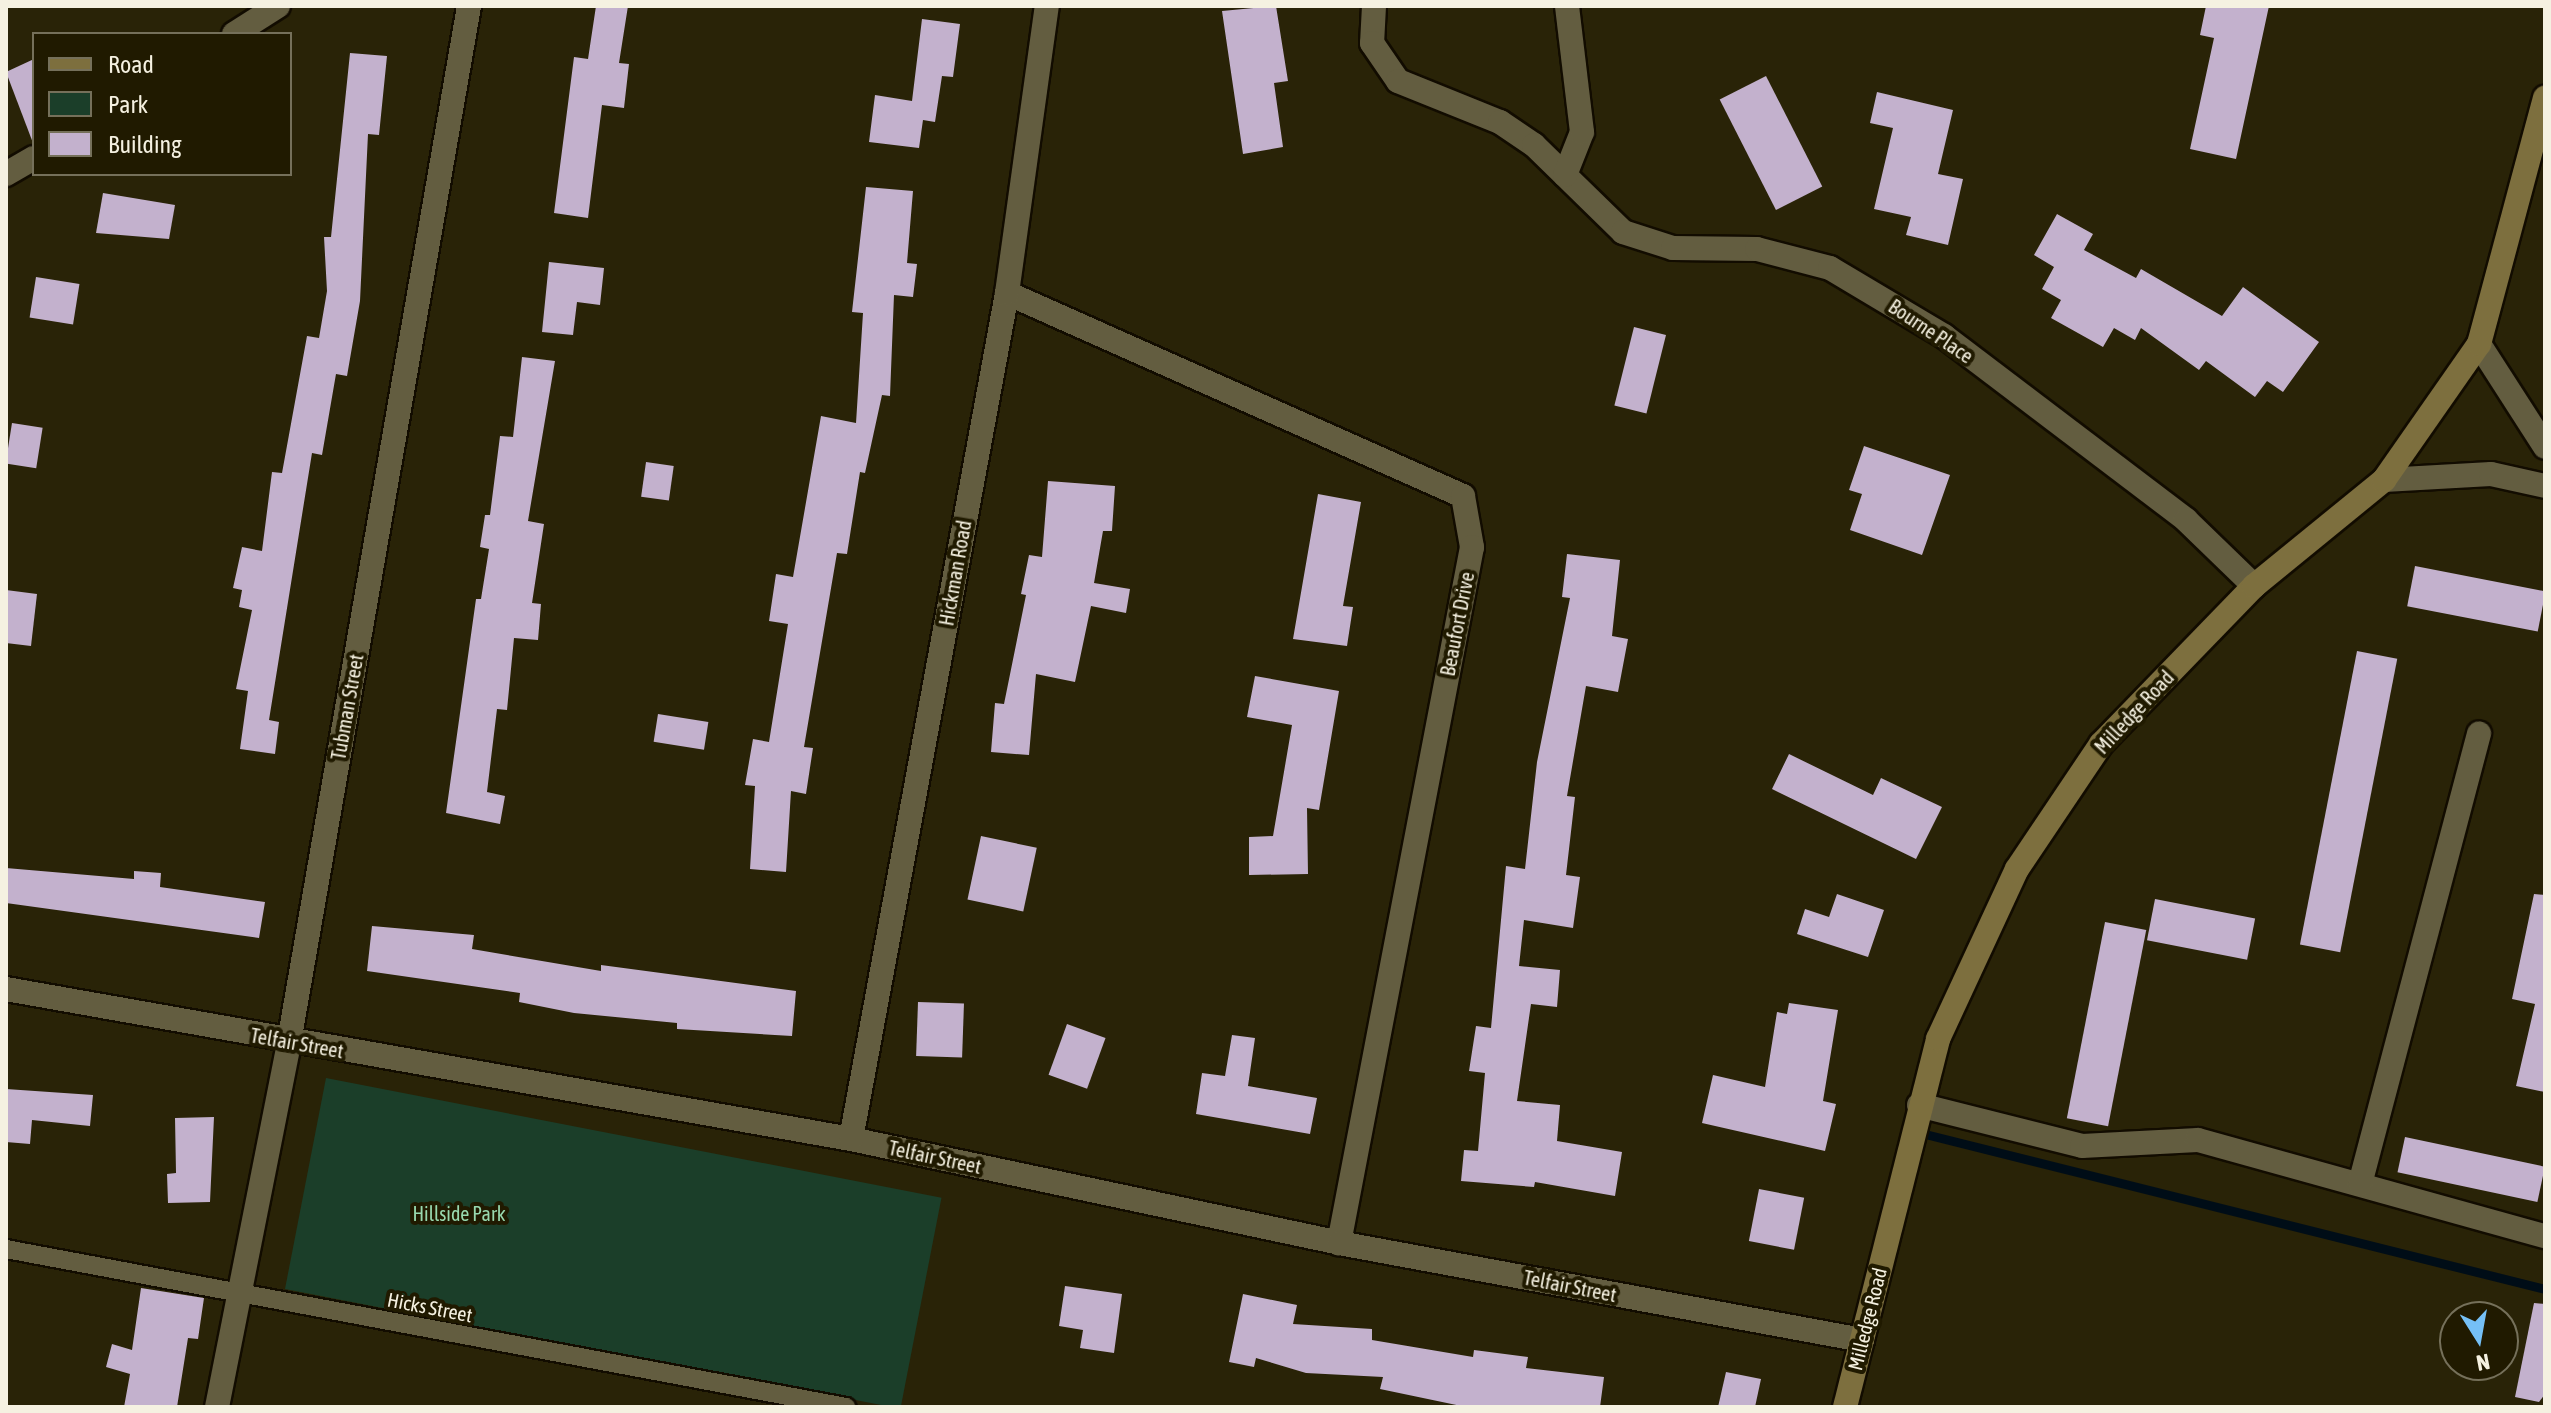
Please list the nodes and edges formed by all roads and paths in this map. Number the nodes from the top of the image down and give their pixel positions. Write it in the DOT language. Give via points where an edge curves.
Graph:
graph roads {
  1 [pos="278,6"];
  2 [pos="469,6"];
  3 [pos="1047,6"];
  4 [pos="1374,6"];
  5 [pos="1567,6"];
  6 [pos="237,32"];
  7 [pos="2545,98"];
  8 [pos="32,159"];
  9 [pos="6,174"];
  10 [pos="1565,175"];
  11 [pos="1007,293"];
  12 [pos="2479,344"];
  13 [pos="2545,447"];
  14 [pos="2384,480"];
  15 [pos="2545,486"];
  16 [pos="2254,586"];
  17 [pos="2479,733"];
  18 [pos="6,989"];
  19 [pos="289,1042"];
  20 [pos="1919,1105"];
  21 [pos="851,1139"];
  22 [pos="2360,1184"];
  23 [pos="2545,1236"];
  24 [pos="1339,1243"];
  25 [pos="6,1249"];
  26 [pos="241,1295"];
  27 [pos="1862,1340"];
  28 [pos="217,1407"];
  29 [pos="846,1407"];
  30 [pos="1845,1407"];
  1 -- 6 [label="street"];
  2 -- 19 [label="street, Tubman Street"];
  3 -- 11 [label="street, Hickman Road"];
  4 -- 10 [label="street, Bourne Place" via="1372,43 1398,81 1500,122"];
  5 -- 10 [label="street" via="1582,132"];
  7 -- 12 [label="street, Milledge Road"];
  8 -- 9 [label="street"];
  10 -- 16 [label="street, Bourne Place" via="1623,232 1673,248 1757,249 1830,268 1944,336 2186,520"];
  11 -- 21 [label="street, Hickman Road"];
  11 -- 24 [label="street, Beaufort Drive" via="1463,496 1472,547"];
  12 -- 13 [label="street"];
  12 -- 14 [label="street, Milledge Road"];
  14 -- 15 [label="street" via="2491,474"];
  14 -- 16 [label="street, Milledge Road"];
  16 -- 20 [label="street, Milledge Road" via="2101,744 2017,869 1938,1039"];
  17 -- 22 [label="street"];
  18 -- 19 [label="street, Telfair Street"];
  19 -- 21 [label="street, Telfair Street"];
  19 -- 26 [label="street, Tubman Street"];
  20 -- 22 [label="street" via="2082,1146 2198,1140"];
  20 -- 27 [label="street, Milledge Road"];
  21 -- 24 [label="street, Telfair Street"];
  22 -- 23 [label="street"];
  24 -- 27 [label="street, Telfair Street"];
  25 -- 26 [label="lane, Hicks Street"];
  26 -- 28 [label="street, Tubman Street"];
  26 -- 29 [label="lane, Hicks Street"];
  27 -- 30 [label="street, Milledge Road"];
}
